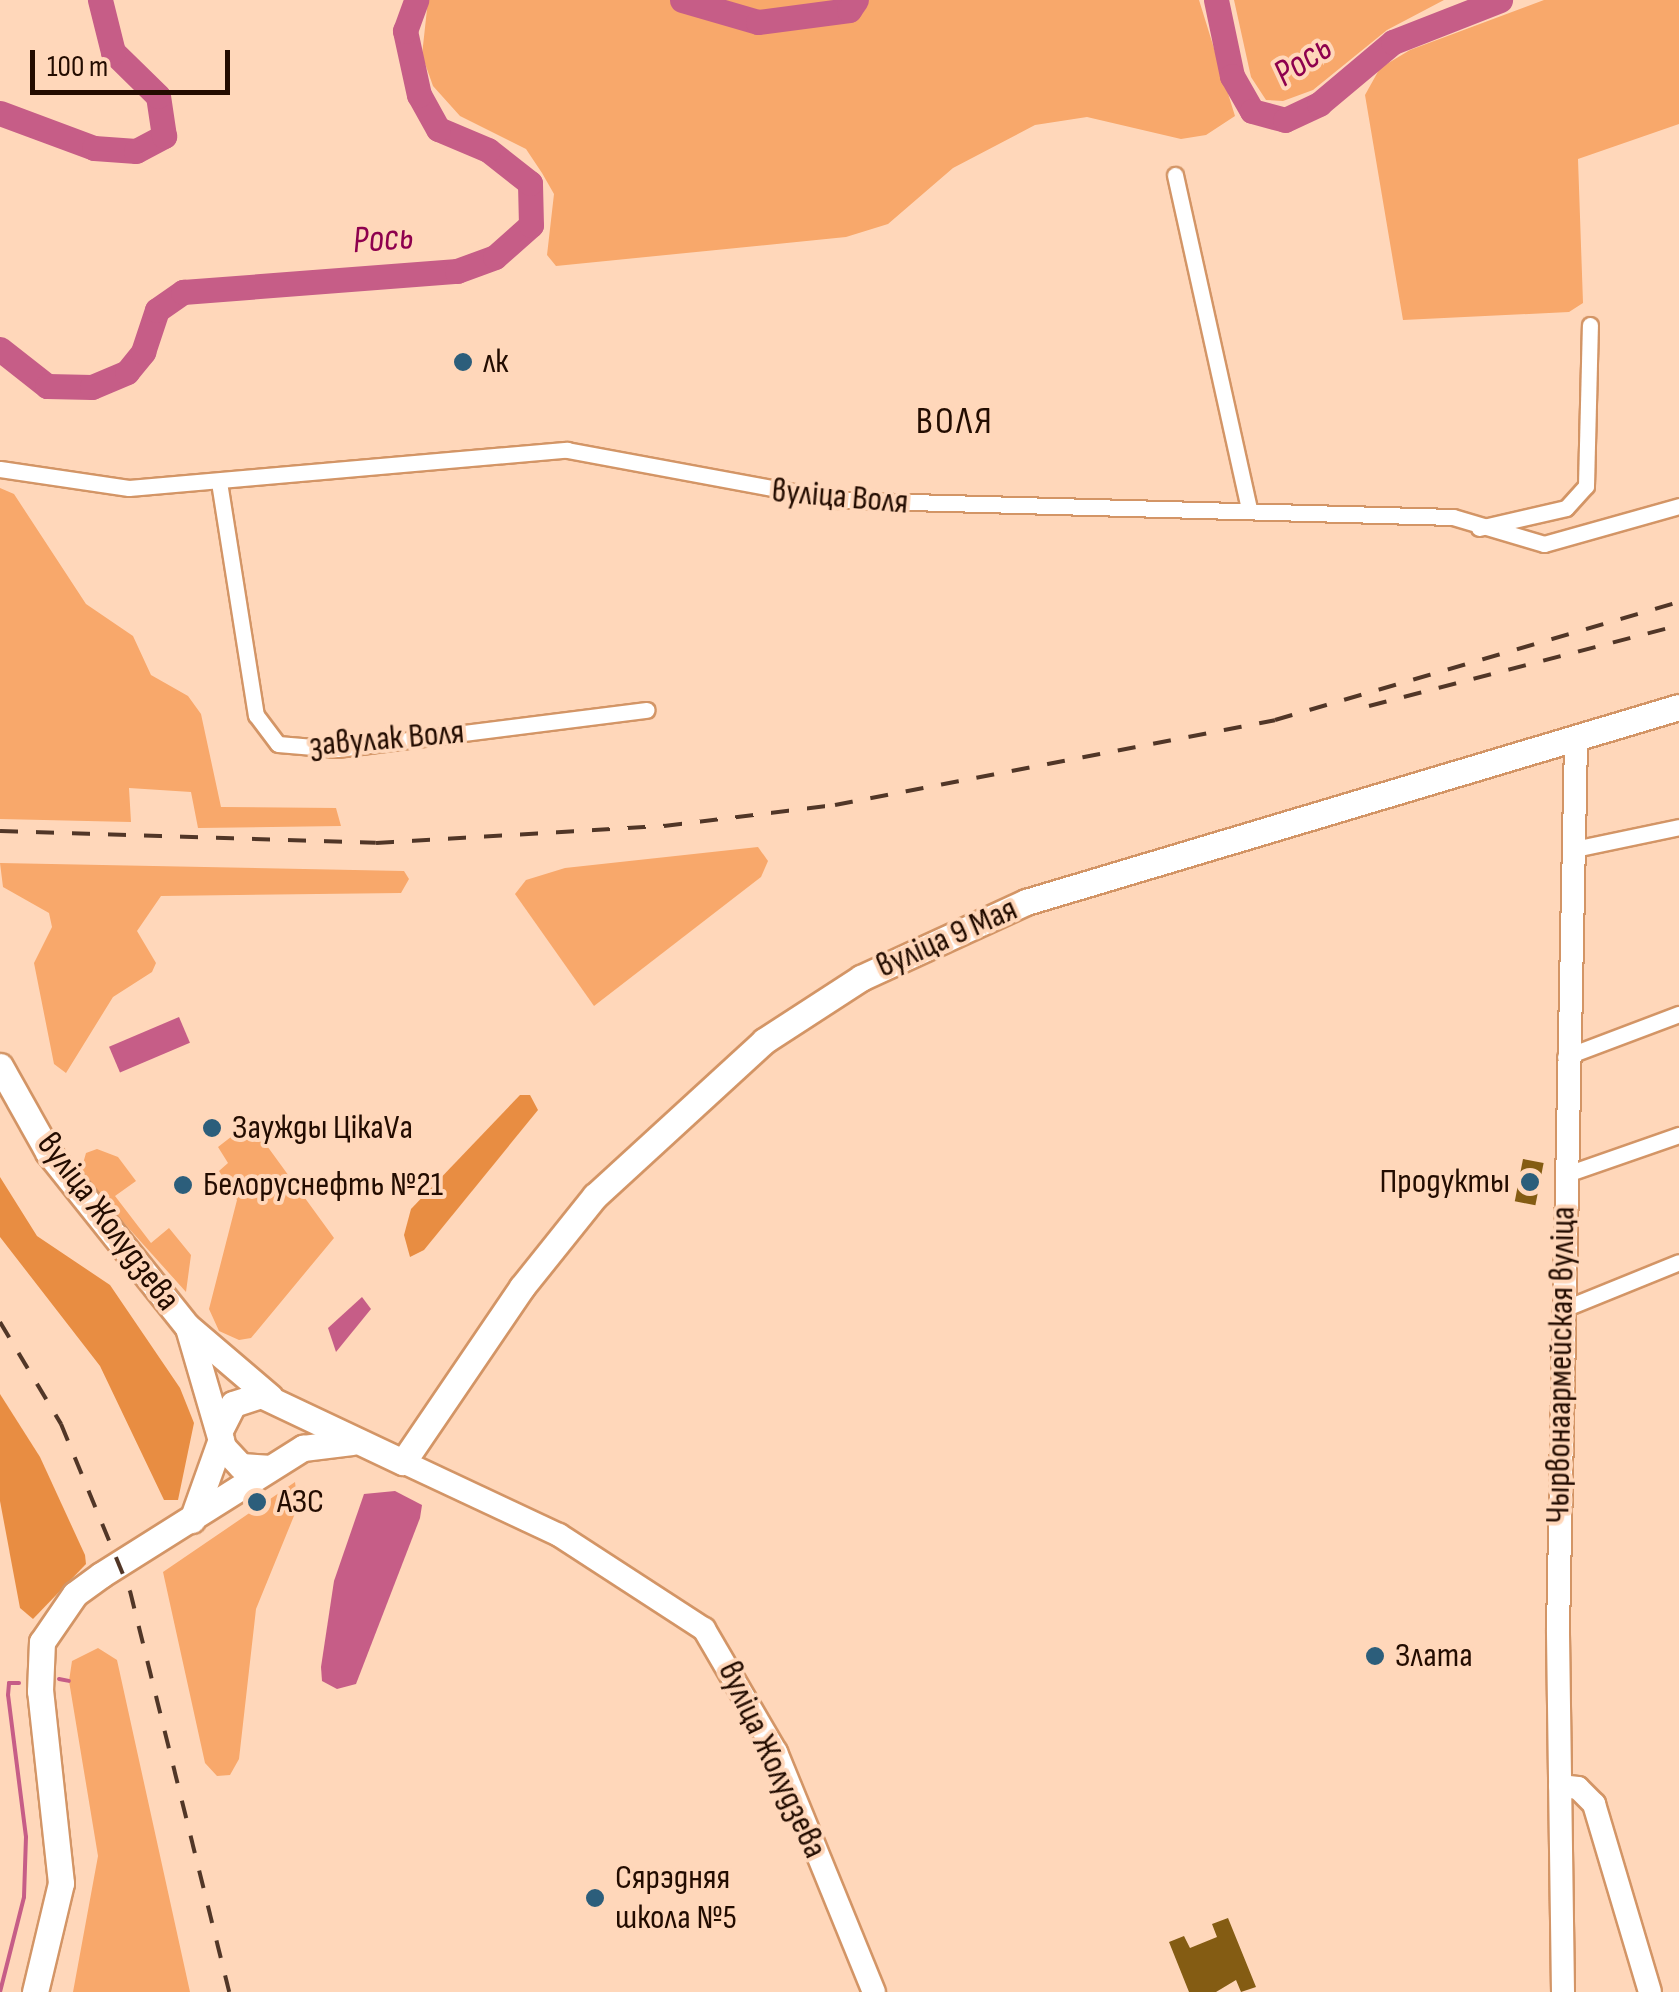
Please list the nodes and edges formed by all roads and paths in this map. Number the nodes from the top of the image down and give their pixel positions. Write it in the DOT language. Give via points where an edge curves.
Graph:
graph roads {
  1 [pos="1175,174"];
  2 [pos="1590,325"];
  3 [pos="0,469"];
  4 [pos="219,482"];
  5 [pos="1679,506"];
  6 [pos="1249,510"];
  7 [pos="1479,528"];
  8 [pos="1679,707"];
  9 [pos="647,710"];
  10 [pos="1576,739"];
  11 [pos="1679,828"];
  12 [pos="1574,850"];
  13 [pos="1679,1014"];
  14 [pos="1564,1057"];
  15 [pos="0,1066"];
  16 [pos="1679,1134"];
  17 [pos="1564,1175"];
  18 [pos="1679,1262"];
  19 [pos="1561,1310"];
  20 [pos="187,1326"];
  21 [pos="274,1399"];
  22 [pos="221,1434"];
  23 [pos="356,1442"];
  24 [pos="403,1462"];
  25 [pos="276,1463"];
  26 [pos="192,1520"];
  27 [pos="1560,1786"];
  28 [pos="35,1992"];
  29 [pos="874,1992"];
  30 [pos="1563,1992"];
  31 [pos="1650,1992"];
  1 -- 6 [label="street"];
  2 -- 7 [label="street" via="1586,486 1566,508"];
  3 -- 4 [label="street, вуліца Воля" via="86,488"];
  4 -- 6 [label="street, вуліца Воля" via="567,450 838,500"];
  4 -- 9 [label="street, завулак Воля" via="256,715 278,744 336,749"];
  5 -- 7 [label="street, вуліца Воля" via="1544,544"];
  6 -- 7 [label="street, вуліца Воля" via="1453,516"];
  8 -- 10 [label="main road, вуліца 9 Мая"];
  10 -- 12 [label="street, Чырвонаармейская вуліца"];
  10 -- 24 [label="main road, вуліца 9 Мая" via="1026,902 861,978 790,1020 668,1122 595,1196 522,1287"];
  11 -- 12 [label="street"];
  12 -- 14 [label="street, Чырвонаармейская вуліца"];
  13 -- 14 [label="street"];
  14 -- 17 [label="street, Чырвонаармейская вуліца"];
  15 -- 20 [label="main road, вуліца Жолудзева" via="48,1152"];
  16 -- 17 [label="street"];
  17 -- 19 [label="street, Чырвонаармейская вуліца"];
  18 -- 19 [label="street"];
  19 -- 27 [label="street, Чырвонаармейская вуліца"];
  20 -- 21 [label="main road"];
  20 -- 22 [label="main road"];
  21 -- 22 [label="main road" via="234,1404"];
  21 -- 23 [label="main road"];
  21 -- 25 [label="main road" via="294,1423"];
  22 -- 25 [label="main road" via="241,1466"];
  22 -- 26 [label="main road"];
  23 -- 24 [label="main road"];
  23 -- 25 [label="main road" via="323,1442"];
  24 -- 29 [label="street, вуліца Жолудзева" via="560,1535 704,1630 776,1752"];
  25 -- 26 [label="main road"];
  26 -- 28 [label="main road" via="74,1594 42,1642 40,1691 61,1883"];
  27 -- 30 [label="street, Чырвонаармейская вуліца"];
  27 -- 31 [label="street" via="1578,1788 1594,1804"];
}
